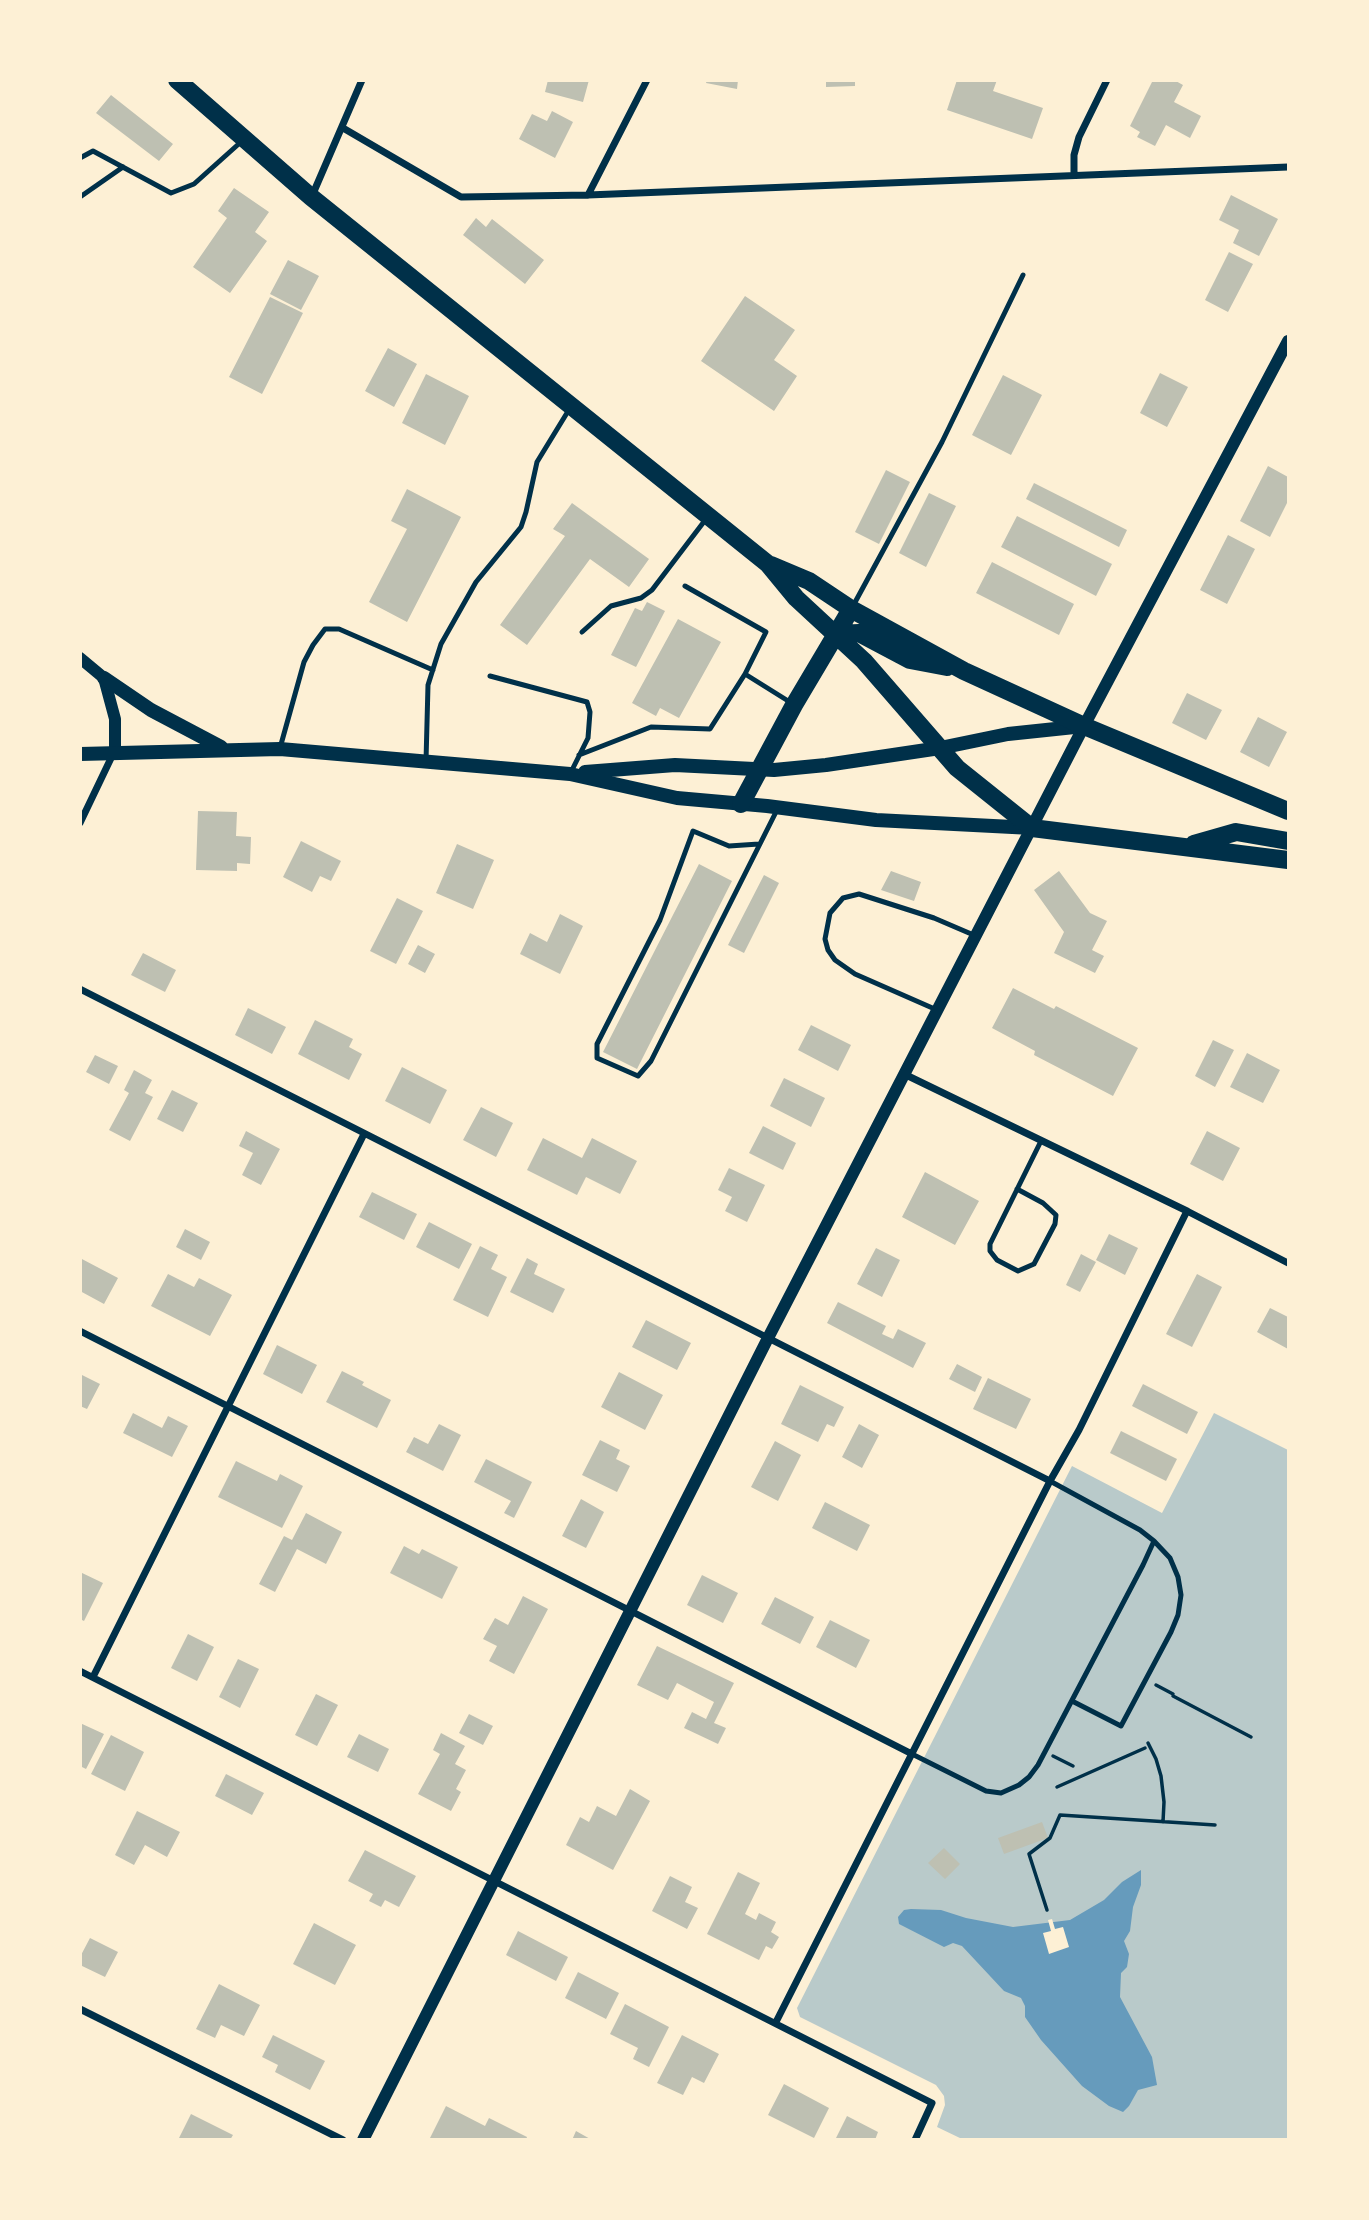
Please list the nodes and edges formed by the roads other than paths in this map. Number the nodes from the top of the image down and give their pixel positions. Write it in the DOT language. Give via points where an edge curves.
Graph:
graph roads {
  1 [pos="177,80"];
  2 [pos="362,80"];
  3 [pos="647,80"];
  4 [pos="1107,80"];
  5 [pos="343,128"];
  6 [pos="244,139"];
  7 [pos="80,158"];
  8 [pos="124,167"];
  9 [pos="1289,167"];
  10 [pos="1074,175"];
  11 [pos="588,195"];
  12 [pos="80,197"];
  13 [pos="311,197"];
  14 [pos="1024,275"];
  15 [pos="1289,341"];
  16 [pos="571,406"];
  17 [pos="708,516"];
  18 [pos="768,564"];
  19 [pos="685,586"];
  20 [pos="851,609"];
  21 [pos="582,632"];
  22 [pos="837,634"];
  23 [pos="80,658"];
  24 [pos="433,670"];
  25 [pos="964,671"];
  26 [pos="745,674"];
  27 [pos="490,676"];
  28 [pos="104,678"];
  29 [pos="794,705"];
  30 [pos="1084,726"];
  31 [pos="940,748"];
  32 [pos="280,749"];
  33 [pos="225,750"];
  34 [pos="115,752"];
  35 [pos="80,754"];
  36 [pos="579,755"];
  37 [pos="426,761"];
  38 [pos="759,769"];
  39 [pos="570,774"];
  40 [pos="741,804"];
  41 [pos="778,808"];
  42 [pos="1289,811"];
  43 [pos="80,823"];
  44 [pos="1032,828"];
  45 [pos="1289,841"];
  46 [pos="759,845"];
  47 [pos="1187,846"];
  48 [pos="1289,859"];
  49 [pos="976,936"];
  50 [pos="80,989"];
  51 [pos="937,1010"];
  52 [pos="904,1074"];
  53 [pos="364,1134"];
  54 [pos="1041,1141"];
  55 [pos="1017,1189"];
  56 [pos="1187,1211"];
  57 [pos="1289,1263"];
  58 [pos="80,1331"];
  59 [pos="766,1339"];
  60 [pos="227,1405"];
  61 [pos="1050,1482"];
  62 [pos="1154,1541"];
  63 [pos="630,1610"];
  64 [pos="80,1671"];
  65 [pos="93,1677"];
  66 [pos="1072,1701"];
  67 [pos="912,1754"];
  68 [pos="495,1879"];
  69 [pos="80,2009"];
  70 [pos="776,2022"];
  71 [pos="342,2140"];
  72 [pos="363,2140"];
  73 [pos="915,2140"];
  1 -- 6 [label="main road"];
  2 -- 5 [label="street"];
  3 -- 11 [label="street"];
  4 -- 10 [label="street" via="1079,138"];
  5 -- 11 [label="street" via="461,197"];
  5 -- 13 [label="street"];
  6 -- 8 [label="lane" via="194,184 171,193"];
  6 -- 13 [label="main road"];
  7 -- 8 [label="lane" via="93,151"];
  8 -- 12 [label="lane"];
  9 -- 10 [label="street"];
  10 -- 11 [label="street"];
  13 -- 16 [label="main road"];
  14 -- 20 [label="lane" via="942,442"];
  15 -- 30 [label="street"];
  16 -- 17 [label="main road"];
  16 -- 24 [label="lane" via="537,462 520,527 476,582 441,644"];
  17 -- 18 [label="main road"];
  17 -- 21 [label="lane" via="652,590 611,606"];
  18 -- 20 [label="main road" via="809,581"];
  18 -- 22 [label="main road" via="796,598"];
  19 -- 26 [label="lane" via="766,632"];
  20 -- 22 [label="main road"];
  20 -- 25 [label="main road"];
  22 -- 25 [label="main road" via="859,633 910,660"];
  22 -- 29 [label="main road"];
  22 -- 31 [label="main road"];
  23 -- 28 [label="street"];
  24 -- 32 [label="lane" via="338,629 325,629 304,663"];
  24 -- 37 [label="lane" via="428,685"];
  25 -- 30 [label="main road"];
  26 -- 29 [label="lane"];
  26 -- 36 [label="lane" via="710,729 651,727"];
  27 -- 36 [label="lane" via="587,702 588,738"];
  28 -- 33 [label="main road"];
  28 -- 34 [label="street" via="115,719"];
  29 -- 38 [label="main road"];
  30 -- 31 [label="main road" via="1008,734"];
  30 -- 42 [label="main road"];
  30 -- 44 [label="street"];
  31 -- 38 [label="main road" via="827,765"];
  31 -- 44 [label="main road" via="957,768"];
  32 -- 33 [label="main road"];
  32 -- 37 [label="main road"];
  33 -- 34 [label="main road"];
  34 -- 35 [label="main road"];
  34 -- 43 [label="street"];
  36 -- 39 [label="lane"];
  37 -- 39 [label="main road"];
  38 -- 39 [label="main road" via="675,765"];
  38 -- 40 [label="main road"];
  39 -- 40 [label="main road" via="677,799"];
  40 -- 41 [label="main road"];
  41 -- 44 [label="main road" via="876,820"];
  41 -- 46 [label="lane"];
  44 -- 47 [label="main road"];
  44 -- 49 [label="street"];
  45 -- 47 [label="main road" via="1236,832"];
  46 -- 46 [label="lane" via="651,1061 638,1076 597,1058 597,1044 660,920 693,831 729,846"];
  47 -- 48 [label="main road"];
  49 -- 51 [label="street"];
  49 -- 51 [label="lane" via="859,894 843,898 830,913 825,939 835,960 855,974"];
  50 -- 53 [label="street"];
  51 -- 52 [label="street"];
  52 -- 54 [label="street"];
  52 -- 59 [label="street"];
  53 -- 59 [label="street"];
  53 -- 60 [label="street"];
  54 -- 55 [label="lane"];
  54 -- 56 [label="street"];
  55 -- 55 [label="lane" via="990,1251 1018,1271 1034,1264 1056,1215"];
  56 -- 57 [label="street"];
  56 -- 61 [label="street"];
  58 -- 60 [label="street"];
  59 -- 61 [label="street"];
  59 -- 63 [label="street"];
  60 -- 63 [label="street"];
  60 -- 65 [label="street"];
  61 -- 62 [label="lane"];
  61 -- 67 [label="street"];
  62 -- 66 [label="lane"];
  62 -- 66 [label="lane" via="1170,1558 1181,1595 1178,1615 1145,1680 1121,1726"];
  63 -- 67 [label="street"];
  63 -- 68 [label="street"];
  64 -- 65 [label="street"];
  65 -- 68 [label="street"];
  66 -- 67 [label="lane" via="1029,1777 1001,1793 971,1785"];
  67 -- 70 [label="street"];
  68 -- 70 [label="street"];
  68 -- 72 [label="street"];
  69 -- 71 [label="street"];
  70 -- 73 [label="street" via="932,2103"];
}
